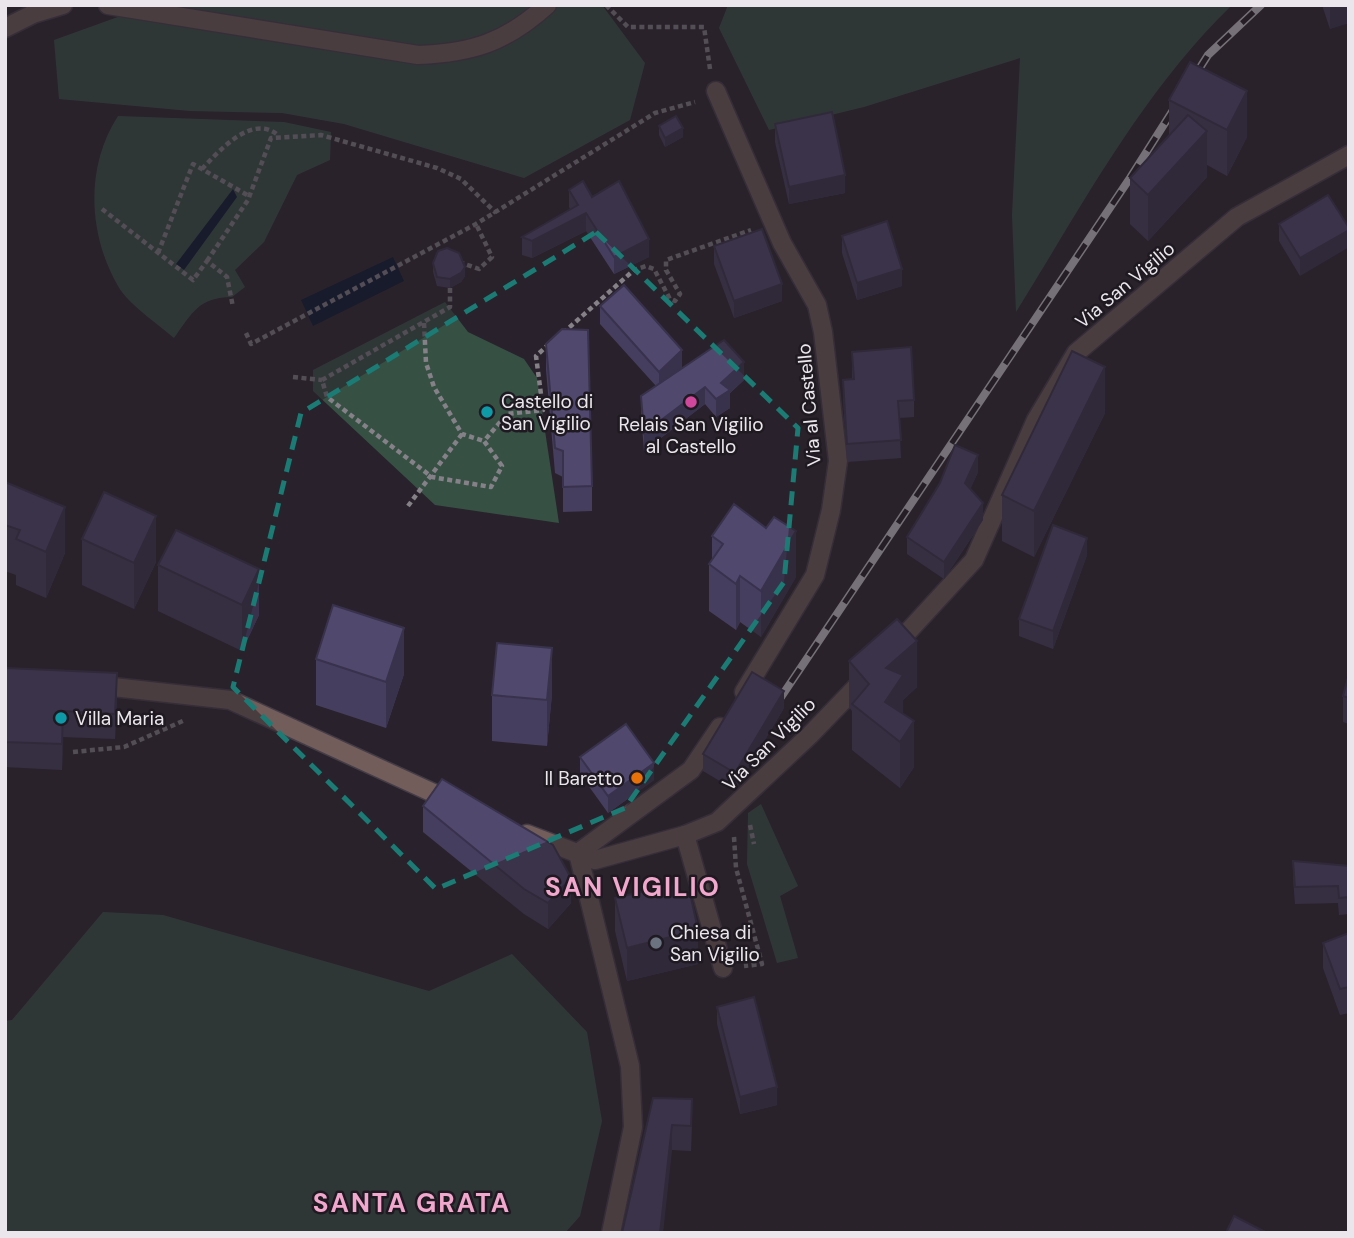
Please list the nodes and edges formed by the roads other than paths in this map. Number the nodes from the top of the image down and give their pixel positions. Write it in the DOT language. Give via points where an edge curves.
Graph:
graph roads {
  1 [pos="63,5"];
  2 [pos="108,5"];
  3 [pos="547,5"];
  4 [pos="5,28"];
  5 [pos="716,91"];
  6 [pos="1349,155"];
  7 [pos="71,682"];
  8 [pos="464,807"];
  9 [pos="512,829"];
  10 [pos="685,835"];
  11 [pos="578,853"];
  12 [pos="723,968"];
  13 [pos="611,1233"];
  1 -- 4 [label="street"];
  2 -- 3 [label="street" via="418,55 451,54 493,44"];
  5 -- 11 [label="street, Via al Castello" via="782,243 817,305 838,461 831,510 815,575 691,771"];
  6 -- 10 [label="street, Via San Vigilio" via="1237,217 1076,353 1036,420 974,559 732,811"];
  7 -- 8 [label="street" via="230,700"];
  9 -- 11 [label="street, Via San Vigilio"];
  10 -- 11 [label="street, Via San Vigilio" via="594,860"];
  10 -- 12 [label="street"];
  11 -- 13 [label="street" via="630,1066 633,1128"];
}
